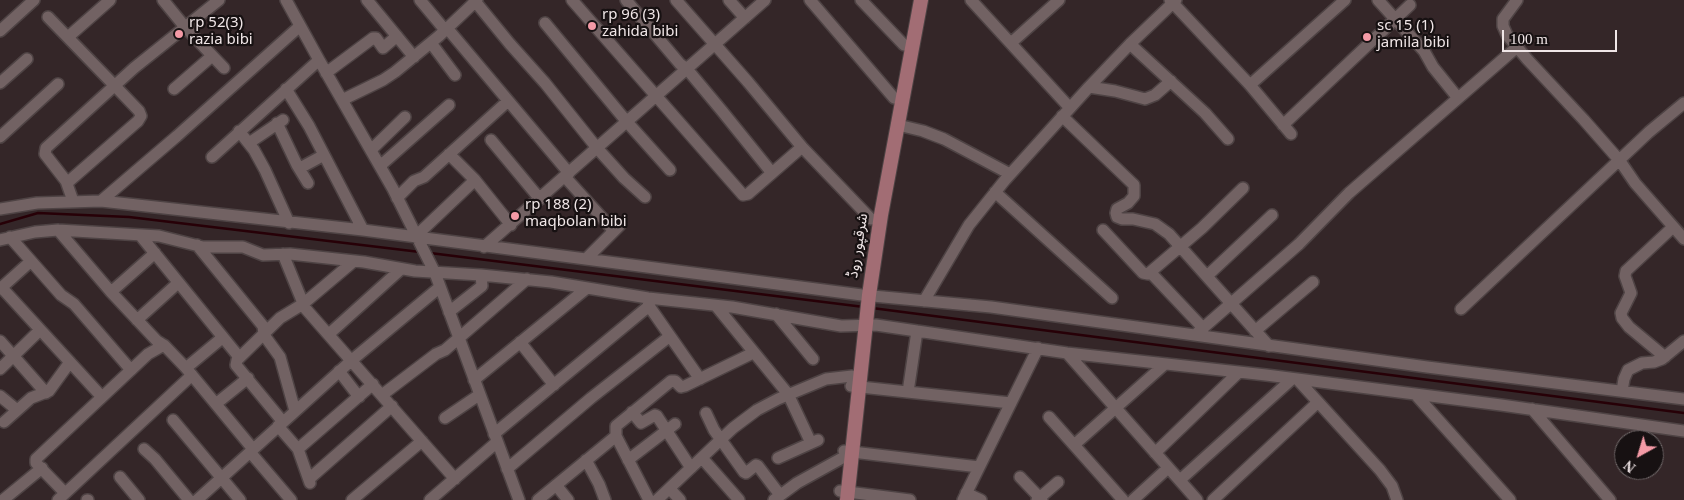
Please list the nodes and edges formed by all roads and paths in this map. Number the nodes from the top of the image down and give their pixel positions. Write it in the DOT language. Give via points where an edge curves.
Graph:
graph roads {
  1 [pos="34,0"];
  2 [pos="110,0"];
  3 [pos="163,0"];
  4 [pos="219,0"];
  5 [pos="368,0"];
  6 [pos="420,0"];
  7 [pos="476,0"];
  8 [pos="572,0"];
  9 [pos="626,0"];
  10 [pos="676,0"];
  11 [pos="728,0"];
  12 [pos="765,0"];
  13 [pos="810,0"];
  14 [pos="861,0"];
  15 [pos="912,0"];
  16 [pos="921,0"];
  17 [pos="971,0"];
  18 [pos="1059,0"];
  19 [pos="1345,0"];
  20 [pos="1378,0"];
  21 [pos="1517,0"];
  22 [pos="1173,1"];
  23 [pos="289,2"];
  24 [pos="1410,5"];
  25 [pos="48,17"];
  26 [pos="745,18"];
  27 [pos="1394,20"];
  28 [pos="545,24"];
  29 [pos="300,26"];
  30 [pos="185,27"];
  31 [pos="446,29"];
  32 [pos="0,31"];
  33 [pos="397,36"];
  34 [pos="68,37"];
  35 [pos="431,43"];
  36 [pos="1011,43"];
  37 [pos="715,44"];
  38 [pos="1130,44"];
  39 [pos="904,45"];
  40 [pos="1517,48"];
  41 [pos="212,56"];
  42 [pos="414,57"];
  43 [pos="27,59"];
  44 [pos="319,60"];
  45 [pos="224,68"];
  46 [pos="687,69"];
  47 [pos="326,73"];
  48 [pos="455,75"];
  49 [pos="1170,81"];
  50 [pos="0,83"];
  51 [pos="58,84"];
  52 [pos="1250,85"];
  53 [pos="115,86"];
  54 [pos="1089,87"];
  55 [pos="1451,88"];
  56 [pos="174,89"];
  57 [pos="286,89"];
  58 [pos="657,96"];
  59 [pos="894,98"];
  60 [pos="1458,98"];
  61 [pos="342,100"];
  62 [pos="508,101"];
  63 [pos="1684,103"];
  64 [pos="449,105"];
  65 [pos="1446,108"];
  66 [pos="1066,112"];
  67 [pos="405,116"];
  68 [pos="627,122"];
  69 [pos="898,125"];
  70 [pos="1283,125"];
  71 [pos="239,131"];
  72 [pos="1291,134"];
  73 [pos="0,137"];
  74 [pos="1228,139"];
  75 [pos="491,140"];
  76 [pos="249,143"];
  77 [pos="802,147"];
  78 [pos="597,148"];
  79 [pos="370,150"];
  80 [pos="449,154"];
  81 [pos="324,155"];
  82 [pos="212,156"];
  83 [pos="1620,161"];
  84 [pos="380,166"];
  85 [pos="300,168"];
  86 [pos="670,170"];
  87 [pos="772,173"];
  88 [pos="1010,174"];
  89 [pos="567,175"];
  90 [pos="475,180"];
  91 [pos="308,182"];
  92 [pos="67,183"];
  93 [pos="1243,188"];
  94 [pos="995,192"];
  95 [pos="645,197"];
  96 [pos="397,198"];
  97 [pos="540,199"];
  98 [pos="73,201"];
  99 [pos="101,201"];
  100 [pos="2,206"];
  101 [pos="1272,215"];
  102 [pos="871,219"];
  103 [pos="289,223"];
  104 [pos="511,225"];
  105 [pos="1673,227"];
  106 [pos="58,230"];
  107 [pos="363,230"];
  108 [pos="1103,230"];
  109 [pos="140,235"];
  110 [pos="416,236"];
  111 [pos="5,239"];
  112 [pos="1684,239"];
  113 [pos="197,246"];
  114 [pos="484,246"];
  115 [pos="1180,246"];
  116 [pos="155,253"];
  117 [pos="283,254"];
  118 [pos="587,258"];
  119 [pos="31,261"];
  120 [pos="354,261"];
  121 [pos="400,270"];
  122 [pos="433,271"];
  123 [pos="1151,273"];
  124 [pos="481,275"];
  125 [pos="1207,276"];
  126 [pos="527,280"];
  127 [pos="1313,282"];
  128 [pos="178,283"];
  129 [pos="440,287"];
  130 [pos="1,288"];
  131 [pos="587,288"];
  132 [pos="111,292"];
  133 [pos="1112,298"];
  134 [pos="865,299"];
  135 [pos="924,301"];
  136 [pos="649,302"];
  137 [pos="303,304"];
  138 [pos="1230,304"];
  139 [pos="717,307"];
  140 [pos="1461,309"];
  141 [pos="449,312"];
  142 [pos="776,314"];
  143 [pos="137,320"];
  144 [pos="863,325"];
  145 [pos="40,330"];
  146 [pos="917,331"];
  147 [pos="1255,331"];
  148 [pos="1199,332"];
  149 [pos="264,333"];
  150 [pos="329,334"];
  151 [pos="670,336"];
  152 [pos="458,337"];
  153 [pos="222,338"];
  154 [pos="0,341"];
  155 [pos="1684,341"];
  156 [pos="520,342"];
  157 [pos="164,345"];
  158 [pos="1269,346"];
  159 [pos="1038,348"];
  160 [pos="753,353"];
  161 [pos="1067,353"];
  162 [pos="13,356"];
  163 [pos="239,357"];
  164 [pos="1665,357"];
  165 [pos="813,359"];
  166 [pos="352,360"];
  167 [pos="70,362"];
  168 [pos="1165,364"];
  169 [pos="0,369"];
  170 [pos="131,370"];
  171 [pos="189,371"];
  172 [pos="338,371"];
  173 [pos="1239,372"];
  174 [pos="248,378"];
  175 [pos="700,379"];
  176 [pos="474,380"];
  177 [pos="1295,380"];
  178 [pos="854,383"];
  179 [pos="373,384"];
  180 [pos="554,385"];
  181 [pos="1622,391"];
  182 [pos="908,392"];
  183 [pos="46,393"];
  184 [pos="788,394"];
  185 [pos="382,395"];
  186 [pos="480,395"];
  187 [pos="1416,395"];
  188 [pos="0,396"];
  189 [pos="102,397"];
  190 [pos="359,397"];
  191 [pos="1684,399"];
  192 [pos="217,403"];
  193 [pos="1011,403"];
  194 [pos="1317,403"];
  195 [pos="392,406"];
  196 [pos="1116,408"];
  197 [pos="1532,409"];
  198 [pos="17,410"];
  199 [pos="295,411"];
  200 [pos="632,412"];
  201 [pos="706,413"];
  202 [pos="1049,417"];
  203 [pos="446,418"];
  204 [pos="173,420"];
  205 [pos="4,422"];
  206 [pos="281,424"];
  207 [pos="671,427"];
  208 [pos="1684,431"];
  209 [pos="616,436"];
  210 [pos="495,438"];
  211 [pos="721,440"];
  212 [pos="422,441"];
  213 [pos="1074,445"];
  214 [pos="144,449"];
  215 [pos="298,449"];
  216 [pos="251,451"];
  217 [pos="847,453"];
  218 [pos="1155,453"];
  219 [pos="702,458"];
  220 [pos="778,458"];
  221 [pos="586,460"];
  222 [pos="628,460"];
  223 [pos="979,467"];
  224 [pos="42,468"];
  225 [pos="691,468"];
  226 [pos="1168,468"];
  227 [pos="507,469"];
  228 [pos="120,477"];
  229 [pos="1020,477"];
  230 [pos="221,478"];
  231 [pos="455,479"];
  232 [pos="1180,480"];
  233 [pos="1058,482"];
  234 [pos="556,485"];
  235 [pos="670,489"];
  236 [pos="844,496"];
  237 [pos="965,496"];
  238 [pos="62,497"];
  239 [pos="777,497"];
  240 [pos="436,498"];
  241 [pos="604,498"];
  242 [pos="1039,499"];
  243 [pos="3,500"];
  244 [pos="139,500"];
  245 [pos="189,500"];
  246 [pos="197,500"];
  247 [pos="240,500"];
  248 [pos="291,500"];
  249 [pos="352,500"];
  250 [pos="519,500"];
  251 [pos="538,500"];
  252 [pos="568,500"];
  253 [pos="649,500"];
  254 [pos="657,500"];
  255 [pos="680,500"];
  256 [pos="739,500"];
  257 [pos="910,500"];
  258 [pos="981,500"];
  259 [pos="1123,500"];
  260 [pos="1133,500"];
  261 [pos="1197,500"];
  262 [pos="1213,500"];
  263 [pos="1397,500"];
  264 [pos="1510,500"];
  265 [pos="1610,500"];
  1 -- 32 [label="street"];
  2 -- 34 [label="street"];
  3 -- 30 [label="street"];
  4 -- 30 [label="street"];
  5 -- 33 [label="street"];
  6 -- 31 [label="street"];
  7 -- 31 [label="street"];
  7 -- 78 [label="street"];
  8 -- 58 [label="street"];
  9 -- 46 [label="street"];
  10 -- 37 [label="street"];
  11 -- 26 [label="street"];
  12 -- 26 [label="street"];
  13 -- 59 [label="street"];
  14 -- 39 [label="street"];
  15 -- 39 [label="main road, شرقپور روڈ"];
  16 -- 69 [label="main road, شرقپور روڈ"];
  17 -- 36 [label="street"];
  18 -- 36 [label="street"];
  19 -- 52 [label="street"];
  20 -- 27 [label="street"];
  21 -- 40 [label="street" via="1502,22"];
  22 -- 38 [label="street"];
  22 -- 52 [label="street"];
  23 -- 29 [label="street"];
  24 -- 27 [label="street"];
  25 -- 34 [label="street"];
  26 -- 37 [label="street"];
  27 -- 55 [label="street" via="1424,51"];
  27 -- 70 [label="street"];
  28 -- 68 [label="street"];
  29 -- 44 [label="street"];
  29 -- 99 [label="street"];
  30 -- 41 [label="street"];
  30 -- 53 [label="street"];
  31 -- 35 [label="street"];
  31 -- 62 [label="street"];
  33 -- 42 [label="street"];
  33 -- 47 [label="street" via="383,48 373,38"];
  34 -- 53 [label="street"];
  35 -- 42 [label="street"];
  35 -- 48 [label="street"];
  36 -- 66 [label="street"];
  37 -- 46 [label="street"];
  37 -- 77 [label="street"];
  38 -- 49 [label="street"];
  38 -- 54 [label="street"];
  39 -- 59 [label="main road, شرقپور روڈ"];
  40 -- 60 [label="street"];
  40 -- 83 [label="street"];
  41 -- 45 [label="street"];
  41 -- 56 [label="street"];
  42 -- 61 [label="street" via="383,80"];
  43 -- 50 [label="street"];
  44 -- 47 [label="street"];
  44 -- 57 [label="street"];
  46 -- 58 [label="street"];
  46 -- 87 [label="street"];
  47 -- 61 [label="street"];
  49 -- 54 [label="street" via="1155,95 1145,99"];
  49 -- 74 [label="street"];
  51 -- 73 [label="street"];
  52 -- 70 [label="street"];
  53 -- 92 [label="street" via="45,150"];
  53 -- 92 [label="street" via="139,112 140,118"];
  54 -- 66 [label="street"];
  55 -- 60 [label="street"];
  55 -- 65 [label="street"];
  57 -- 71 [label="street"];
  57 -- 81 [label="street"];
  58 -- 68 [label="street"];
  58 -- 87 [label="street" via="743,195"];
  59 -- 102 [label="main road, شرقپور روڈ"];
  60 -- 65 [label="street"];
  61 -- 79 [label="street"];
  62 -- 80 [label="street"];
  62 -- 89 [label="street"];
  63 -- 83 [label="street"];
  64 -- 84 [label="street"];
  65 -- 138 [label="street" via="1348,193 1299,244"];
  66 -- 88 [label="street"];
  66 -- 115 [label="street" via="1134,185 1134,196 1118,209 1117,217 1155,224"];
  67 -- 79 [label="street"];
  68 -- 78 [label="street"];
  68 -- 86 [label="street"];
  69 -- 88 [label="street" via="944,139"];
  69 -- 134 [label="main road, شرقپور روڈ"];
  70 -- 72 [label="street"];
  71 -- 76 [label="street"];
  71 -- 82 [label="street"];
  75 -- 97 [label="street"];
  76 -- 85 [label="street" via="280,122"];
  76 -- 103 [label="street"];
  77 -- 87 [label="street"];
  77 -- 102 [label="street"];
  78 -- 89 [label="street"];
  78 -- 95 [label="street"];
  79 -- 84 [label="street"];
  80 -- 90 [label="street"];
  80 -- 96 [label="street"];
  81 -- 85 [label="street"];
  81 -- 107 [label="street"];
  83 -- 105 [label="street"];
  83 -- 140 [label="street"];
  84 -- 96 [label="street"];
  85 -- 91 [label="street"];
  88 -- 94 [label="street"];
  89 -- 97 [label="street"];
  89 -- 118 [label="street" via="617,228"];
  90 -- 104 [label="street"];
  90 -- 110 [label="street"];
  92 -- 98 [label="street"];
  93 -- 115 [label="street"];
  94 -- 133 [label="street"];
  94 -- 135 [label="street" via="969,225"];
  96 -- 110 [label="street"];
  97 -- 104 [label="street"];
  98 -- 99 [label="street"];
  98 -- 100 [label="street"];
  99 -- 103 [label="street"];
  101 -- 125 [label="street"];
  102 -- 134 [label="main road, شرقپور روڈ"];
  103 -- 107 [label="street"];
  104 -- 114 [label="street"];
  105 -- 112 [label="street"];
  105 -- 164 [label="street" via="1626,271 1630,293 1621,313 1629,327"];
  106 -- 109 [label="street"];
  106 -- 111 [label="street"];
  106 -- 132 [label="street"];
  107 -- 110 [label="street"];
  108 -- 123 [label="street" via="1143,273"];
  109 -- 113 [label="street" via="167,237"];
  109 -- 116 [label="street"];
  110 -- 114 [label="street"];
  110 -- 122 [label="street"];
  111 -- 119 [label="street"];
  113 -- 117 [label="street" via="243,247 263,255"];
  113 -- 149 [label="street" via="263,326"];
  114 -- 118 [label="street"];
  115 -- 123 [label="street"];
  115 -- 125 [label="street"];
  116 -- 128 [label="street"];
  116 -- 132 [label="street"];
  117 -- 120 [label="street"];
  117 -- 137 [label="street"];
  118 -- 134 [label="street"];
  119 -- 130 [label="street"];
  119 -- 170 [label="street" via="74,304"];
  120 -- 121 [label="street"];
  120 -- 137 [label="street"];
  121 -- 122 [label="street"];
  121 -- 150 [label="street"];
  122 -- 124 [label="street"];
  122 -- 129 [label="street"];
  123 -- 148 [label="street"];
  124 -- 126 [label="street"];
  124 -- 141 [label="street" via="482,286"];
  125 -- 138 [label="street"];
  126 -- 131 [label="street"];
  126 -- 152 [label="street"];
  127 -- 147 [label="street"];
  128 -- 143 [label="street"];
  128 -- 153 [label="street"];
  129 -- 141 [label="street"];
  129 -- 166 [label="street"];
  130 -- 145 [label="street"];
  131 -- 136 [label="street"];
  131 -- 156 [label="street"];
  132 -- 143 [label="street"];
  134 -- 135 [label="street"];
  134 -- 144 [label="main road, شرقپور روڈ"];
  135 -- 148 [label="street"];
  136 -- 139 [label="street"];
  136 -- 151 [label="street"];
  136 -- 180 [label="street"];
  137 -- 149 [label="street"];
  137 -- 150 [label="street"];
  138 -- 147 [label="street"];
  138 -- 148 [label="street"];
  139 -- 142 [label="street"];
  139 -- 160 [label="street"];
  141 -- 152 [label="street"];
  142 -- 144 [label="street" via="841,326"];
  142 -- 165 [label="street"];
  143 -- 157 [label="street"];
  144 -- 146 [label="street"];
  144 -- 178 [label="main road, شرقپور روڈ"];
  145 -- 162 [label="street"];
  145 -- 167 [label="street"];
  146 -- 159 [label="street"];
  146 -- 182 [label="street"];
  147 -- 158 [label="street"];
  148 -- 158 [label="street"];
  149 -- 163 [label="street"];
  149 -- 199 [label="street" via="280,358"];
  150 -- 166 [label="street"];
  151 -- 175 [label="street"];
  151 -- 227 [label="street"];
  152 -- 176 [label="street"];
  152 -- 185 [label="street"];
  153 -- 163 [label="street"];
  153 -- 171 [label="street"];
  154 -- 162 [label="street"];
  155 -- 164 [label="street"];
  156 -- 176 [label="street"];
  156 -- 180 [label="street"];
  157 -- 170 [label="street"];
  157 -- 171 [label="street"];
  158 -- 181 [label="street"];
  159 -- 161 [label="street"];
  159 -- 193 [label="street"];
  160 -- 175 [label="street"];
  160 -- 184 [label="street"];
  161 -- 168 [label="street"];
  161 -- 196 [label="street"];
  162 -- 169 [label="street"];
  162 -- 183 [label="street"];
  163 -- 174 [label="street" via="236,365"];
  164 -- 181 [label="street" via="1628,370"];
  166 -- 172 [label="street"];
  166 -- 179 [label="street"];
  167 -- 183 [label="street"];
  167 -- 189 [label="street"];
  168 -- 173 [label="street"];
  168 -- 196 [label="street"];
  170 -- 189 [label="street"];
  171 -- 192 [label="street"];
  171 -- 238 [label="street"];
  172 -- 190 [label="street"];
  172 -- 199 [label="street"];
  173 -- 177 [label="street"];
  173 -- 218 [label="street"];
  174 -- 192 [label="street"];
  174 -- 206 [label="street"];
  175 -- 200 [label="street" via="683,387 671,381"];
  176 -- 186 [label="street"];
  177 -- 187 [label="street"];
  177 -- 194 [label="street"];
  177 -- 232 [label="street"];
  178 -- 182 [label="street"];
  178 -- 184 [label="street" via="826,379"];
  178 -- 217 [label="main road, شرقپور روڈ"];
  179 -- 185 [label="street"];
  179 -- 190 [label="street"];
  180 -- 210 [label="street"];
  181 -- 191 [label="street"];
  182 -- 193 [label="street"];
  183 -- 198 [label="street" via="31,398"];
  184 -- 211 [label="street" via="757,410"];
  184 -- 220 [label="street" via="815,441"];
  185 -- 195 [label="street"];
  186 -- 203 [label="street"];
  186 -- 210 [label="street"];
  187 -- 197 [label="street"];
  187 -- 264 [label="street"];
  188 -- 198 [label="street"];
  189 -- 224 [label="street" via="37,457 36,462"];
  190 -- 215 [label="street"];
  192 -- 216 [label="street"];
  193 -- 223 [label="street"];
  194 -- 262 [label="street"];
  194 -- 263 [label="street" via="1380,470 1392,486"];
  195 -- 212 [label="street"];
  195 -- 215 [label="street" via="309,481"];
  196 -- 213 [label="street"];
  196 -- 218 [label="street"];
  197 -- 208 [label="street"];
  197 -- 265 [label="street"];
  198 -- 205 [label="street"];
  199 -- 206 [label="street"];
  200 -- 207 [label="street" via="641,423 657,415"];
  200 -- 209 [label="street" via="616,426"];
  201 -- 211 [label="street"];
  202 -- 213 [label="street"];
  204 -- 230 [label="street"];
  206 -- 215 [label="street"];
  206 -- 216 [label="street"];
  207 -- 222 [label="street"];
  207 -- 225 [label="street"];
  209 -- 221 [label="street"];
  209 -- 222 [label="street"];
  210 -- 227 [label="street"];
  210 -- 231 [label="street"];
  211 -- 219 [label="street"];
  211 -- 239 [label="street" via="744,472 758,466"];
  212 -- 231 [label="street"];
  212 -- 249 [label="street"];
  213 -- 259 [label="street"];
  214 -- 245 [label="street"];
  216 -- 230 [label="street"];
  216 -- 248 [label="street"];
  217 -- 223 [label="street"];
  217 -- 236 [label="main road, شرقپور روڈ"];
  217 -- 239 [label="street"];
  218 -- 226 [label="street"];
  219 -- 225 [label="street"];
  219 -- 256 [label="street"];
  221 -- 234 [label="street"];
  221 -- 241 [label="street"];
  222 -- 253 [label="street"];
  223 -- 237 [label="street"];
  224 -- 238 [label="street"];
  224 -- 243 [label="street"];
  225 -- 235 [label="street"];
  226 -- 232 [label="street"];
  226 -- 260 [label="street"];
  227 -- 250 [label="street"];
  228 -- 244 [label="street"];
  229 -- 242 [label="street"];
  230 -- 246 [label="street"];
  230 -- 247 [label="street"];
  231 -- 240 [label="street"];
  232 -- 261 [label="street"];
  233 -- 242 [label="street"];
  234 -- 251 [label="street"];
  234 -- 252 [label="street"];
  235 -- 254 [label="street"];
  235 -- 255 [label="street"];
  236 -- 257 [label="street"];
  237 -- 258 [label="street"];
}
